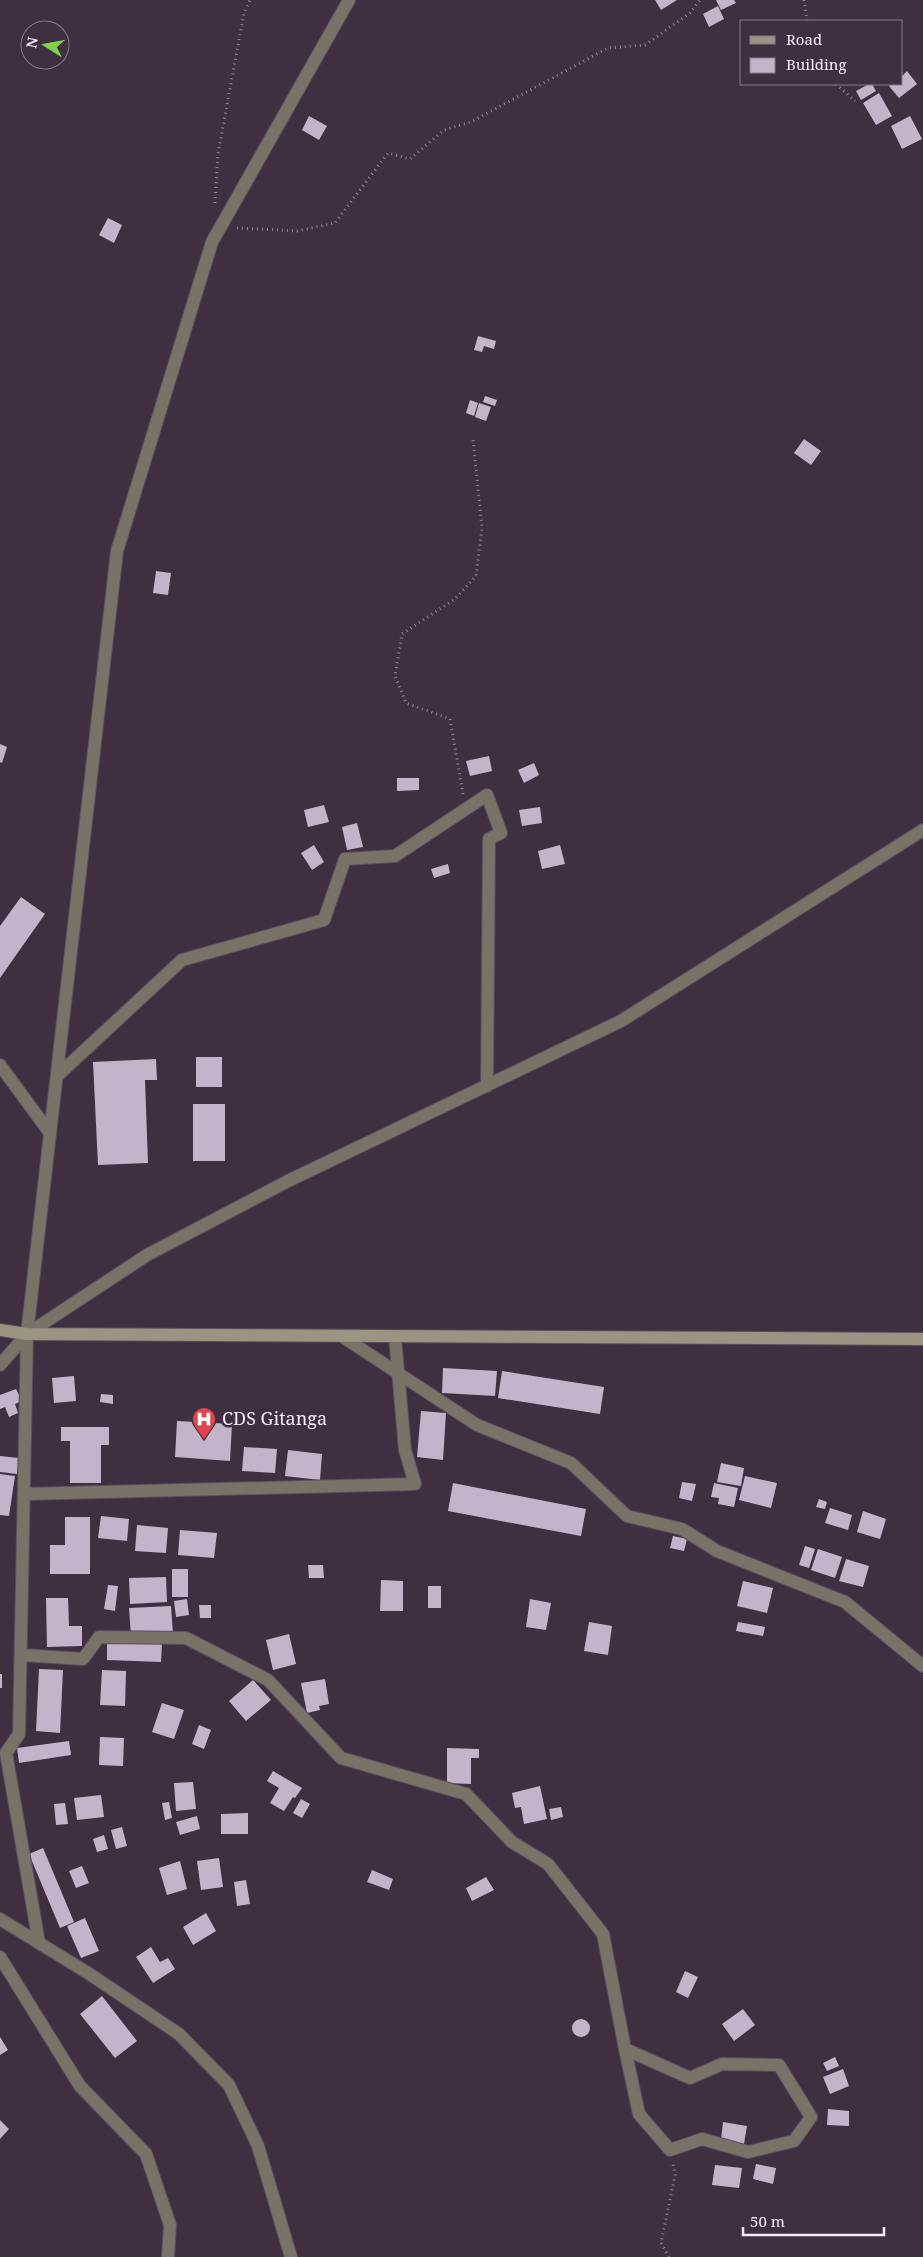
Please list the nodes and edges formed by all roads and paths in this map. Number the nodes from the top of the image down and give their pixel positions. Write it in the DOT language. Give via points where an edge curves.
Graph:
graph roads {
  1 [pos="250,0"];
  2 [pos="348,0"];
  3 [pos="700,0"];
  4 [pos="804,0"];
  5 [pos="807,20"];
  6 [pos="837,85"];
  7 [pos="855,101"];
  8 [pos="214,213"];
  9 [pos="221,226"];
  10 [pos="474,439"];
  11 [pos="466,809"];
  12 [pos="923,830"];
  13 [pos="0,1065"];
  14 [pos="57,1076"];
  15 [pos="487,1086"];
  16 [pos="50,1133"];
  17 [pos="0,1330"];
  18 [pos="27,1334"];
  19 [pos="343,1337"];
  20 [pos="395,1337"];
  21 [pos="923,1339"];
  22 [pos="0,1365"];
  23 [pos="398,1373"];
  24 [pos="25,1494"];
  25 [pos="22,1655"];
  26 [pos="923,1666"];
  27 [pos="0,1919"];
  28 [pos="39,1943"];
  29 [pos="0,1957"];
  30 [pos="625,2049"];
  31 [pos="670,2150"];
  32 [pos="168,2257"];
  33 [pos="291,2257"];
  34 [pos="669,2257"];
  1 -- 8 [label="path" via="244,13 218,154"];
  2 -- 9 [label="street"];
  3 -- 9 [label="path" via="690,13 645,45 608,48 471,122 444,130 410,159 388,153 335,223 297,232"];
  4 -- 5 [label="path"];
  6 -- 7 [label="path"];
  9 -- 14 [label="street" via="212,242 117,551"];
  10 -- 11 [label="path" via="482,528 476,576 455,599 402,634 395,676 406,703 450,719"];
  11 -- 14 [label="street" via="395,856 344,859 324,920 182,960"];
  11 -- 15 [label="street" via="487,794 501,833 489,839"];
  12 -- 15 [label="street" via="621,1021"];
  13 -- 16 [label="street"];
  14 -- 16 [label="street"];
  15 -- 18 [label="street" via="288,1181 147,1255"];
  16 -- 18 [label="street"];
  17 -- 18 [label="main road"];
  18 -- 19 [label="main road"];
  18 -- 22 [label="street"];
  18 -- 24 [label="street"];
  19 -- 20 [label="main road"];
  19 -- 23 [label="street"];
  20 -- 21 [label="main road"];
  20 -- 23 [label="street"];
  23 -- 24 [label="street" via="405,1450 415,1484"];
  23 -- 26 [label="street" via="477,1425 571,1464 628,1516 682,1529 717,1551 845,1602"];
  24 -- 25 [label="street"];
  25 -- 28 [label="street" via="19,1734 6,1753"];
  25 -- 30 [label="street" via="83,1659 98,1637 186,1638 268,1680 341,1758 466,1794 512,1842 548,1864 603,1934"];
  27 -- 28 [label="street"];
  28 -- 33 [label="street" via="179,2034 229,2085 258,2146"];
  29 -- 32 [label="street" via="80,2086 146,2154 170,2225"];
  30 -- 31 [label="street" via="639,2114"];
  30 -- 31 [label="street" via="690,2078 722,2064 779,2065 811,2117 794,2141 748,2152 702,2139"];
  31 -- 34 [label="path" via="675,2174 661,2243"];
}
